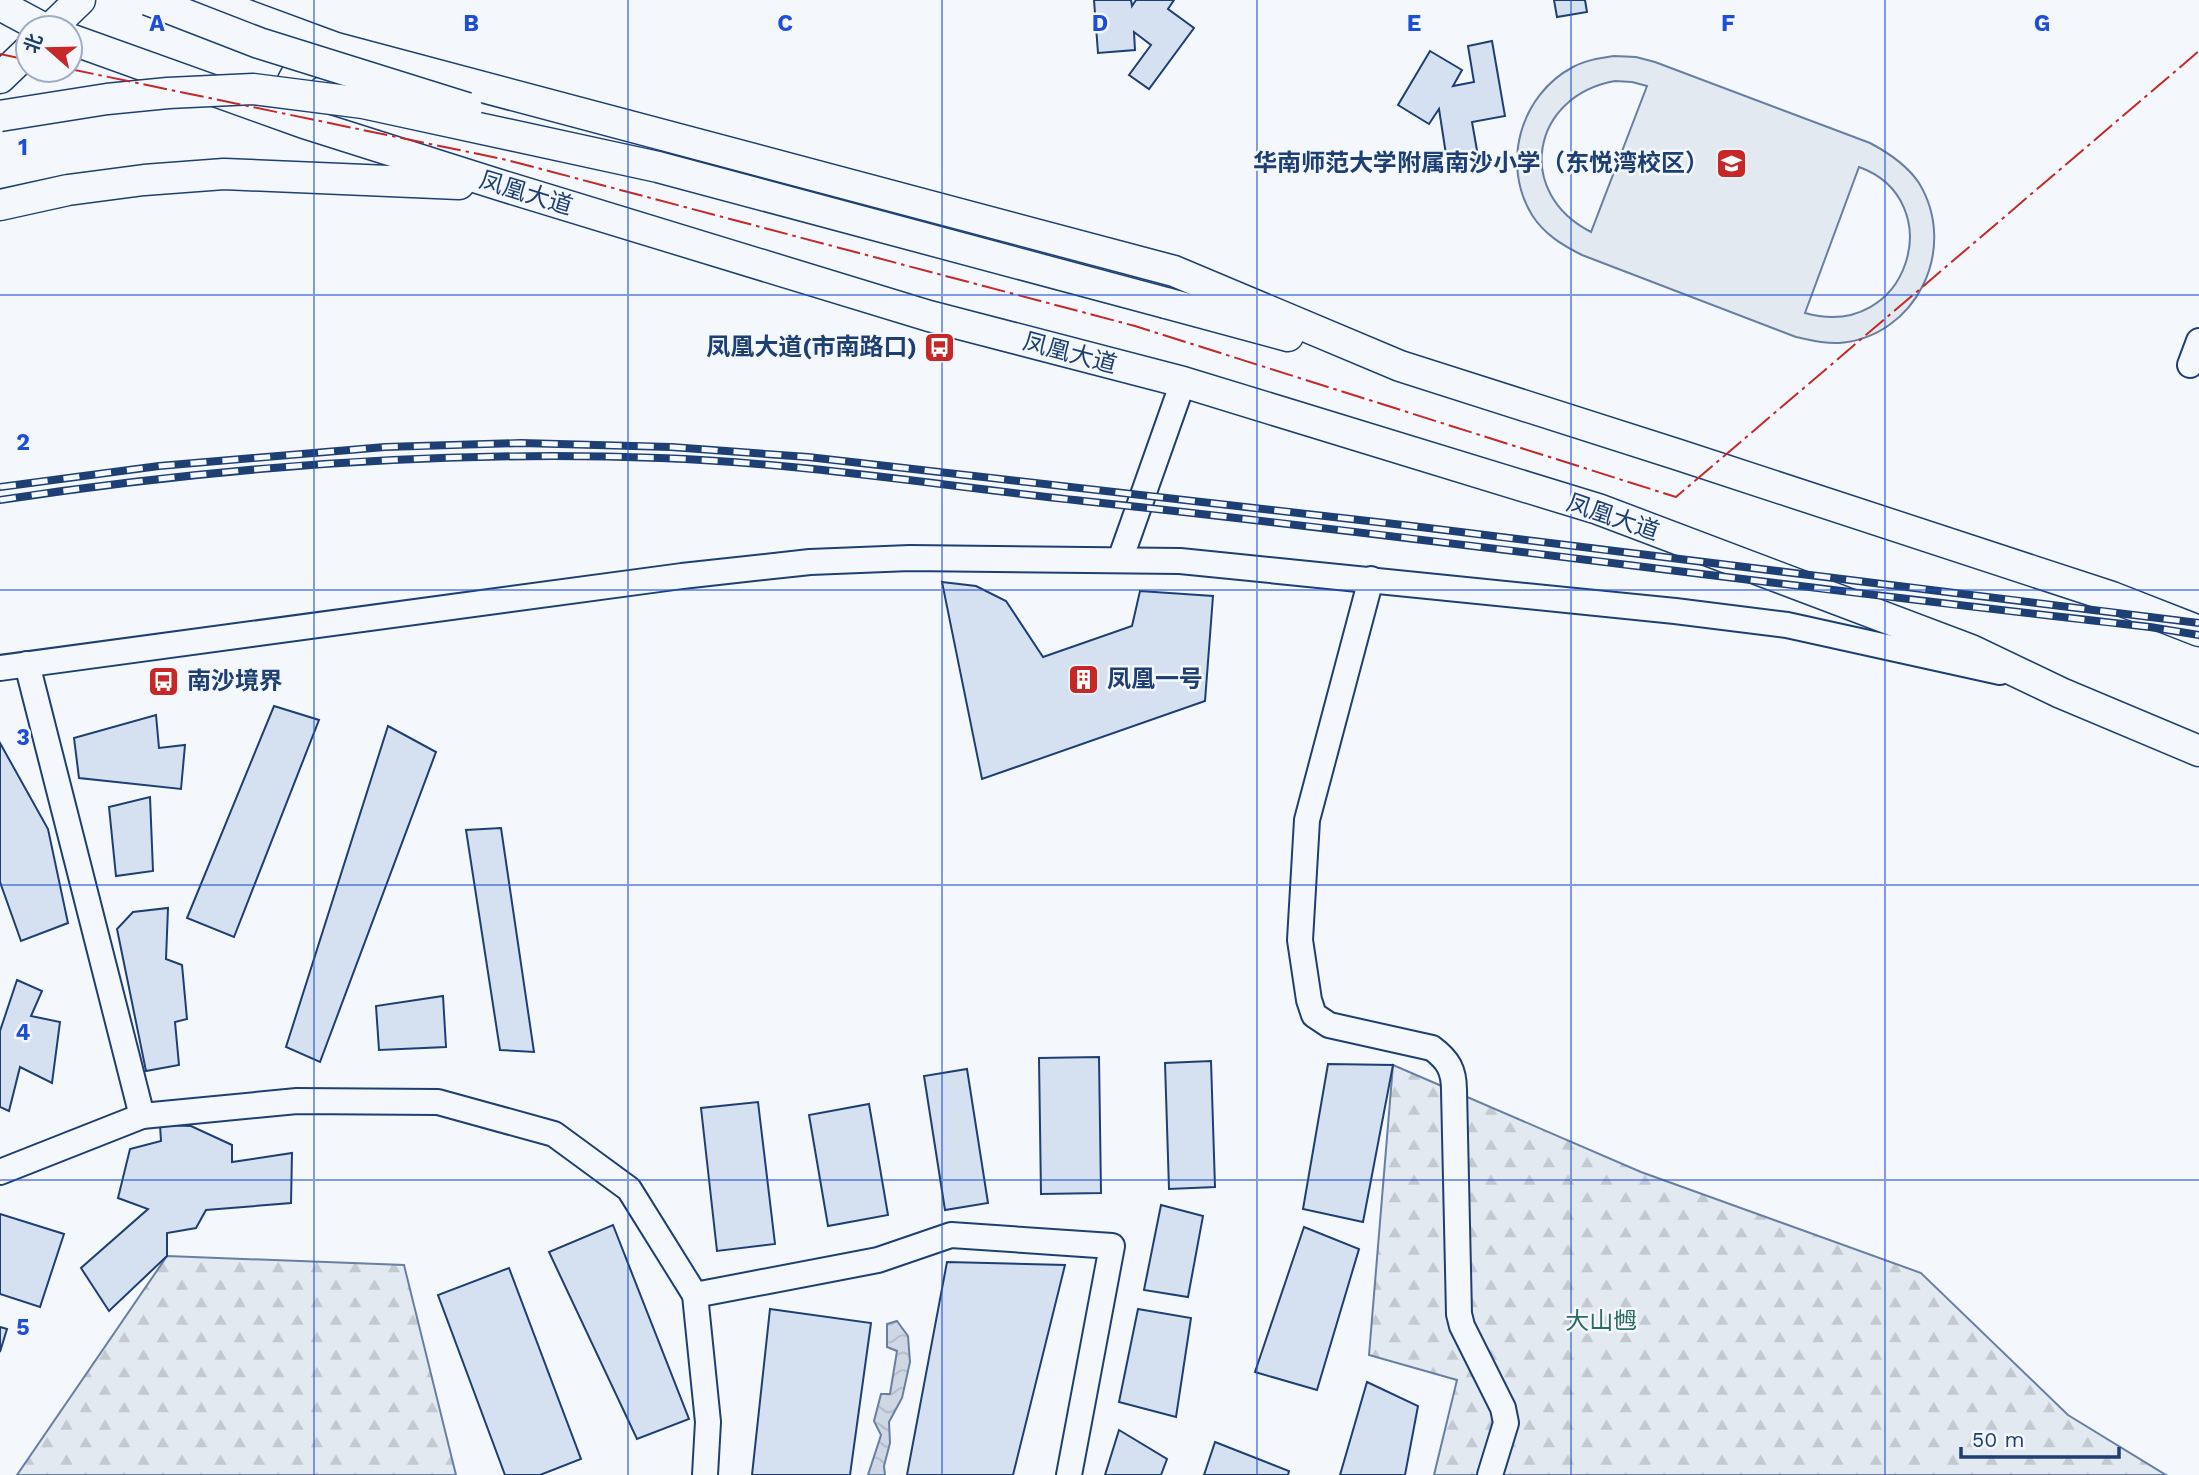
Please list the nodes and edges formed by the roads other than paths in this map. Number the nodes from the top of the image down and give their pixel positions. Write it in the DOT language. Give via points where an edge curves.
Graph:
graph roads {
  1 [pos="80,0"];
  2 [pos="148,0"];
  3 [pos="206,0"];
  4 [pos="258,0"];
  5 [pos="0,5"];
  6 [pos="17,14"];
  7 [pos="66,14"];
  8 [pos="301,36"];
  9 [pos="84,44"];
  10 [pos="336,48"];
  11 [pos="14,64"];
  12 [pos="0,78"];
  13 [pos="0,116"];
  14 [pos="304,123"];
  15 [pos="658,167"];
  16 [pos="503,186"];
  17 [pos="0,205"];
  18 [pos="2199,341"];
  19 [pos="2190,365"];
  20 [pos="1400,366"];
  21 [pos="1183,382"];
  22 [pos="1120,560"];
  23 [pos="1371,579"];
  24 [pos="2199,631"];
  25 [pos="27,664"];
  26 [pos="0,668"];
  27 [pos="2060,692"];
  28 [pos="2199,751"];
  29 [pos="142,1116"];
  30 [pos="0,1172"];
  31 [pos="695,1295"];
  32 [pos="705,1475"];
  33 [pos="1069,1475"];
  34 [pos="1490,1475"];
  1 -- 7 [label="main road"];
  2 -- 15 [label="main road, bridge" via="260,43"];
  3 -- 8 [label="main road"];
  4 -- 8 [label="main road"];
  5 -- 6 [label="main road"];
  8 -- 10 [label="main road"];
  9 -- 14 [label="main road, 凤凰大道"];
  10 -- 14 [label="main road" via="301,67 288,86 287,106"];
  10 -- 20 [label="main road" via="1174,271"];
  11 -- 12 [label="main road"];
  13 -- 15 [label="main road, bridge" via="107,99 253,89 363,103"];
  14 -- 16 [label="main road, 凤凰大道"];
  15 -- 20 [label="main road, bridge"];
  16 -- 17 [label="main road" via="225,174 68,190"];
  16 -- 21 [label="main road, 凤凰大道" via="929,316"];
  18 -- 19 [label="street"];
  20 -- 24 [label="main road" via="2086,588"];
  21 -- 22 [label="street"];
  21 -- 27 [label="main road, 凤凰大道" via="1598,509 1971,650"];
  22 -- 23 [label="street, 凤凰大道" via="1180,561"];
  22 -- 25 [label="street, 凤凰大道" via="810,562"];
  23 -- 27 [label="street, 凤凰大道" via="1787,625 2000,672"];
  23 -- 34 [label="street" via="1307,820 1300,940 1314,1015 1329,1025 1432,1048 1454,1076 1459,1314 1506,1423"];
  25 -- 26 [label="street, 凤凰大道"];
  25 -- 29 [label="street"];
  27 -- 28 [label="main road, 凤凰大道"];
  29 -- 30 [label="street"];
  29 -- 31 [label="street" via="296,1101 438,1102 554,1134 629,1189"];
  31 -- 32 [label="street" via="708,1422"];
  31 -- 33 [label="street" via="878,1260 951,1235 1112,1246"];
}
